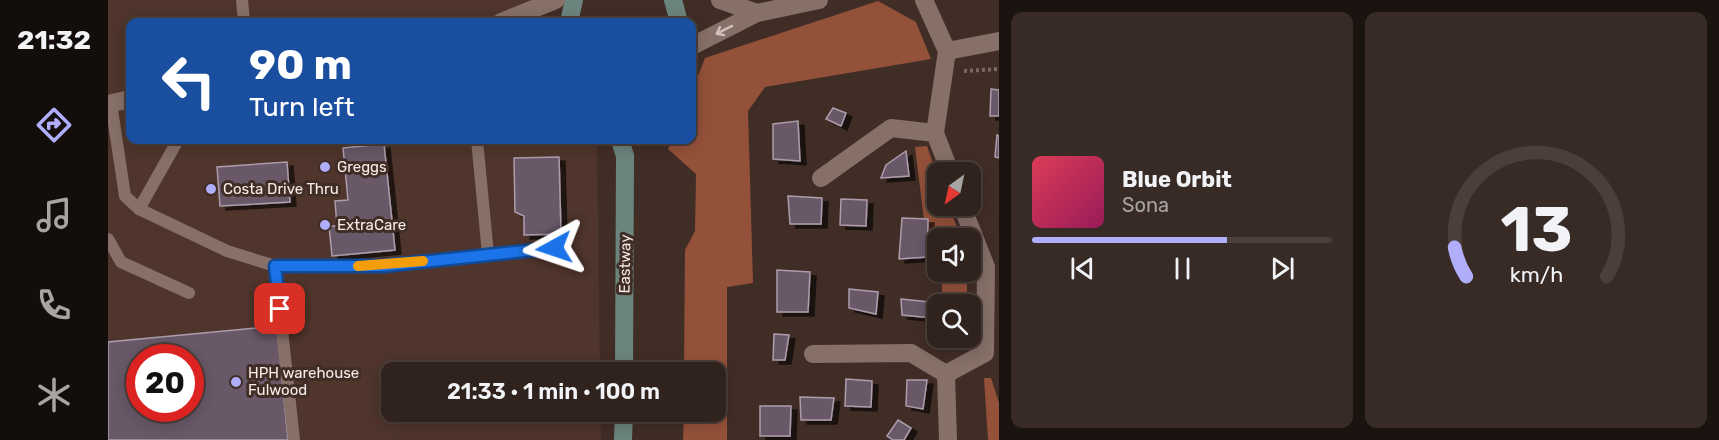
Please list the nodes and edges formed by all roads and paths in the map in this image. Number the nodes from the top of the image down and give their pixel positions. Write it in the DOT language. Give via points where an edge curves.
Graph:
graph roads {
  1 [pos="242,0"];
  2 [pos="556,0"];
  3 [pos="574,0"];
  4 [pos="673,0"];
  5 [pos="720,0"];
  6 [pos="819,0"];
  7 [pos="924,0"];
  8 [pos="757,13"];
  9 [pos="244,18"];
  10 [pos="511,18"];
  11 [pos="570,18"];
  12 [pos="678,18"];
  13 [pos="999,41"];
  14 [pos="696,44"];
  15 [pos="947,51"];
  16 [pos="999,69"];
  17 [pos="944,71"];
  18 [pos="126,100"];
  19 [pos="109,104"];
  20 [pos="934,133"];
  21 [pos="176,144"];
  22 [pos="477,144"];
  23 [pos="626,145"];
  24 [pos="946,162"];
  25 [pos="821,178"];
  26 [pos="139,209"];
  27 [pos="967,216"];
  28 [pos="109,246"];
  29 [pos="554,248"];
  30 [pos="488,254"];
  31 [pos="275,266"];
  32 [pos="992,268"];
  33 [pos="189,293"];
  34 [pos="813,354"];
  35 [pos="992,357"];
  36 [pos="624,362"];
  37 [pos="946,374"];
  38 [pos="624,422"];
  39 [pos="294,440"];
  40 [pos="623,440"];
  41 [pos="948,440"];
  1 -- 9 [label="lane"];
  2 -- 10 [label="street"];
  3 -- 11 [label="main road"];
  4 -- 12 [label="main road"];
  5 -- 8 [label="street"];
  6 -- 8 [label="street"];
  7 -- 15 [label="street"];
  8 -- 14 [label="street, one-way"];
  13 -- 15 [label="street"];
  15 -- 17 [label="street"];
  16 -- 17 [label="path"];
  17 -- 20 [label="street"];
  18 -- 19 [label="street"];
  19 -- 26 [label="lane" via="125,196"];
  20 -- 24 [label="street"];
  20 -- 25 [label="street" via="891,128"];
  21 -- 26 [label="lane"];
  22 -- 30 [label="lane"];
  23 -- 36 [label="main road, Eastway"];
  26 -- 31 [label="lane" via="227,251"];
  27 -- 32 [label="street"];
  28 -- 33 [label="lane" via="121,262"];
  29 -- 30 [label="lane"];
  30 -- 31 [label="lane" via="383,266"];
  31 -- 39 [label="lane"];
  32 -- 35 [label="street"];
  34 -- 37 [label="street" via="911,353"];
  35 -- 37 [label="street"];
  37 -- 41 [label="street"];
  38 -- 40 [label="main road"];
}
